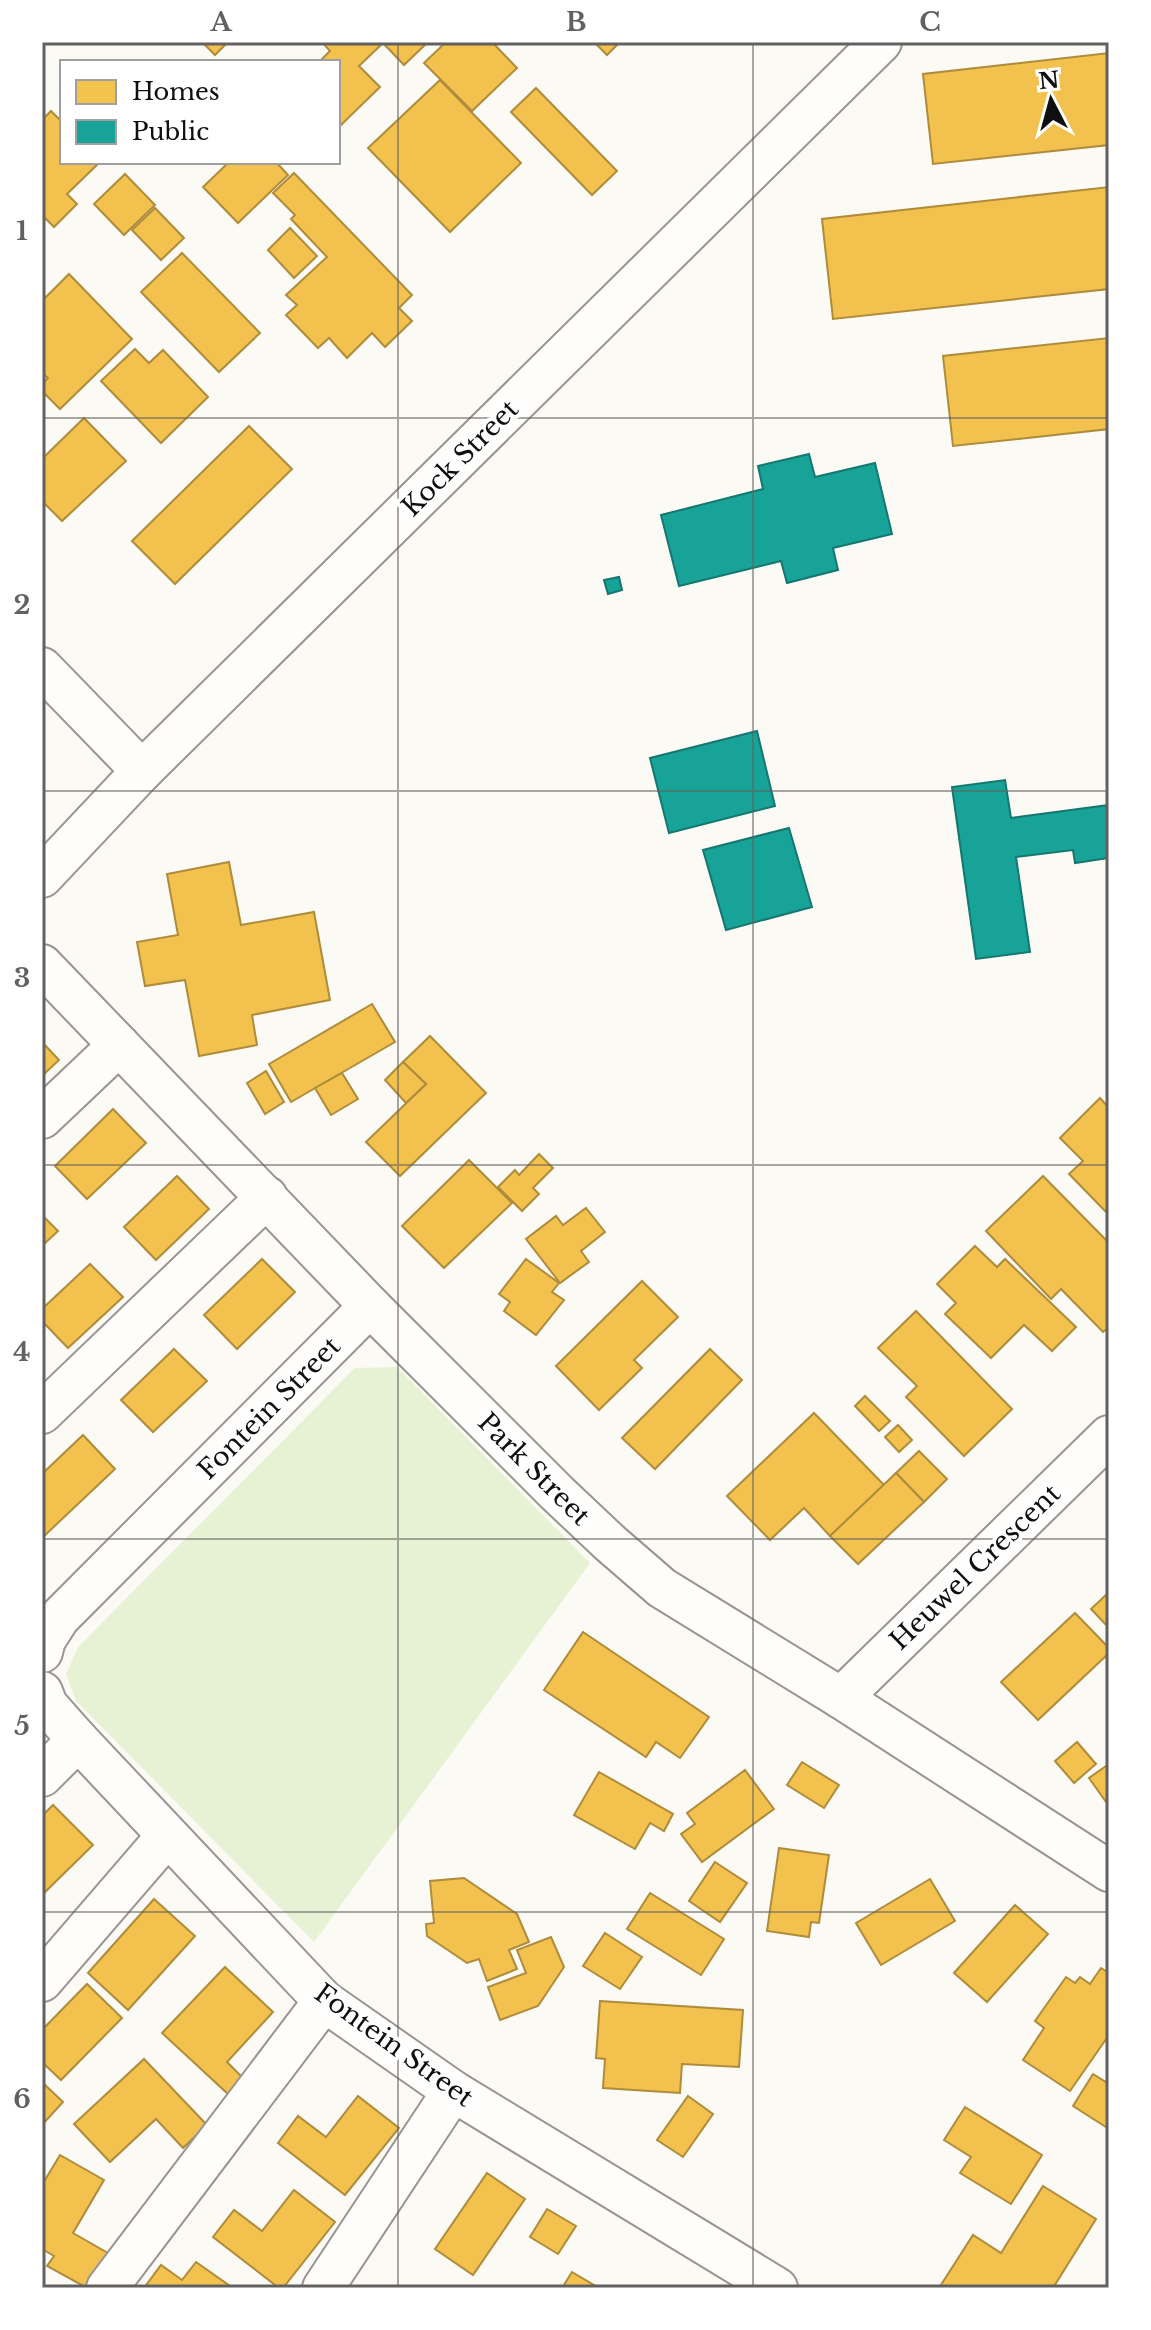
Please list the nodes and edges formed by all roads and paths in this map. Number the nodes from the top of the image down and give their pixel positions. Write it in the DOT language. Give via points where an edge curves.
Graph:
graph roads {
  1 [pos="881,42"];
  2 [pos="42,668"];
  3 [pos="142,771"];
  4 [pos="42,877"];
  5 [pos="42,965"];
  6 [pos="119,1045"];
  7 [pos="42,1118"];
  8 [pos="267,1197"];
  9 [pos="370,1306"];
  10 [pos="42,1413"];
  11 [pos="1109,1436"];
  12 [pos="42,1652"];
  13 [pos="42,1692"];
  14 [pos="841,1698"];
  15 [pos="78,1740"];
  16 [pos="42,1776"];
  17 [pos="167,1836"];
  18 [pos="1109,1871"];
  19 [pos="42,1981"];
  20 [pos="324,2001"];
  21 [pos="453,2091"];
  22 [pos="107,2288"];
  23 [pos="323,2288"];
  24 [pos="777,2288"];
  1 -- 3 [label="street, Kock Street"];
  2 -- 3 [label="street"];
  3 -- 4 [label="street, Kock Street"];
  5 -- 6 [label="street, Park Street"];
  6 -- 7 [label="street"];
  6 -- 8 [label="street, Park Street"];
  8 -- 9 [label="street, Park Street"];
  8 -- 10 [label="street"];
  9 -- 12 [label="street, Fontein Street" via="59,1618"];
  9 -- 14 [label="street, Park Street" via="557,1493 652,1579"];
  11 -- 14 [label="street, Heuwel Crescent"];
  13 -- 15 [label="street, Fontein Street"];
  14 -- 18 [label="street, Park Street"];
  15 -- 16 [label="street"];
  15 -- 17 [label="street, Fontein Street"];
  17 -- 19 [label="street"];
  17 -- 20 [label="street, Fontein Street"];
  20 -- 21 [label="street, Fontein Street"];
  20 -- 22 [label="street"];
  21 -- 23 [label="street"];
  21 -- 24 [label="street, Fontein Street"];
}
